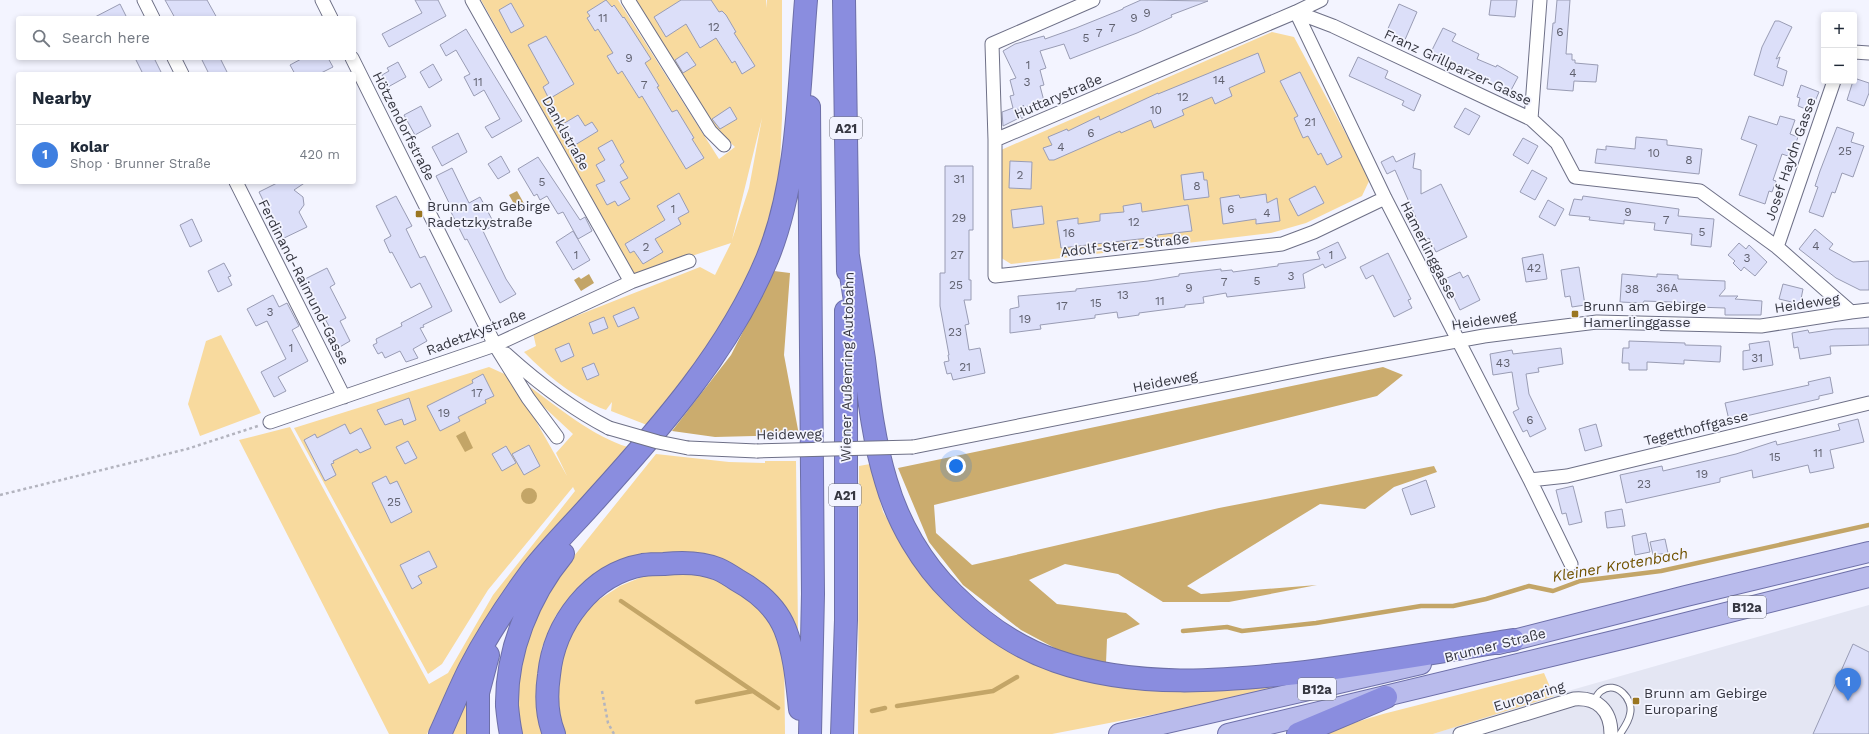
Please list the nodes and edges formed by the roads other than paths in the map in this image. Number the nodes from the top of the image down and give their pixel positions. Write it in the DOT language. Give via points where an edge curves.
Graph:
graph roads {
  1 [pos="144,0"];
  2 [pos="322,0"];
  3 [pos="472,0"];
  4 [pos="628,0"];
  5 [pos="807,0"];
  6 [pos="844,0"];
  7 [pos="1093,0"];
  8 [pos="1322,0"];
  9 [pos="1540,0"];
  10 [pos="1296,12"];
  11 [pos="152,16"];
  12 [pos="330,16"];
  13 [pos="1857,52"];
  14 [pos="1869,53"];
  15 [pos="175,60"];
  16 [pos="353,60"];
  17 [pos="181,72"];
  18 [pos="1833,84"];
  19 [pos="1531,119"];
  20 [pos="995,140"];
  21 [pos="724,145"];
  22 [pos="237,184"];
  23 [pos="1385,198"];
  24 [pos="1777,248"];
  25 [pos="848,256"];
  26 [pos="689,261"];
  27 [pos="631,282"];
  28 [pos="1869,310"];
  29 [pos="1851,312"];
  30 [pos="1457,340"];
  31 [pos="495,345"];
  32 [pos="344,397"];
  33 [pos="1869,403"];
  34 [pos="270,422"];
  35 [pos="557,437"];
  36 [pos="639,451"];
  37 [pos="1530,480"];
  38 [pos="1869,552"];
  39 [pos="1571,564"];
  40 [pos="1869,577"];
  41 [pos="498,621"];
  42 [pos="1513,640"];
  43 [pos="1386,697"];
  44 [pos="1590,699"];
  45 [pos="440,734"];
  46 [pos="478,734"];
  47 [pos="510,734"];
  48 [pos="554,734"];
  49 [pos="803,734"];
  50 [pos="810,734"];
  51 [pos="842,734"];
  52 [pos="1120,734"];
  53 [pos="1228,734"];
  54 [pos="1298,734"];
  55 [pos="1460,734"];
  56 [pos="1611,734"];
  57 [pos="1620,734"];
  1 -- 11 [label="street"];
  2 -- 12 [label="street"];
  3 -- 27 [label="street, Danklstraße"];
  4 -- 21 [label="street" via="710,131"];
  5 -- 36 [label="highway" via="791,170 782,212 768,257 750,296 723,343"];
  5 -- 50 [label="highway, A21" via="812,543"];
  6 -- 25 [label="highway, Wiener Außenring Autobahn / A21"];
  7 -- 20 [label="street, Huttarystraße" via="992,44"];
  8 -- 10 [label="street, Huttarystraße"];
  9 -- 19 [label="street"];
  10 -- 19 [label="street, Franz Grillparzer-Gasse" via="1333,26"];
  10 -- 20 [label="street, Huttarystraße"];
  10 -- 23 [label="street, Hamerlinggasse"];
  13 -- 14 [label="street"];
  15 -- 17 [label="street"];
  16 -- 31 [label="street, Hötzendorfstraße"];
  18 -- 24 [label="street, Josef Haydn Gasse"];
  19 -- 24 [label="street, Franz Grillparzer-Gasse" via="1557,143 1575,176 1700,191"];
  20 -- 23 [label="street, Adolf-Sterz-Straße" via="995,276 1282,244 1314,232"];
  22 -- 32 [label="street, Ferdinand-Raimund-Gasse"];
  23 -- 30 [label="street, Hamerlinggasse"];
  24 -- 29 [label="street, Franz Grillparzer-Gasse"];
  25 -- 42 [label="highway" via="872,420 886,482 907,533 935,576 972,613 1012,640 1055,661 1098,673 1151,680 1204,680 1262,677 1345,667"];
  25 -- 51 [label="highway, Wiener Außenring Autobahn / A21" via="845,350 846,620"];
  26 -- 27 [label="street, Radetzkystraße"];
  27 -- 31 [label="street, Radetzkystraße"];
  28 -- 29 [label="street, Heideweg"];
  29 -- 30 [label="street, Heideweg" via="1761,326 1577,324"];
  30 -- 31 [label="street, Heideweg, bridge" via="913,447 757,451 688,448 609,428 587,416 524,371"];
  30 -- 37 [label="street, Hamerlinggasse"];
  31 -- 32 [label="street, Radetzkystraße"];
  31 -- 35 [label="street, Hötzendorfstraße" via="528,398"];
  32 -- 34 [label="street, Radetzkystraße"];
  33 -- 37 [label="street, Tegetthoffgasse" via="1567,476"];
  36 -- 41 [label="highway" via="533,570"];
  36 -- 47 [label="highway" via="589,523 558,560 538,591 519,630 510,669 507,706"];
  37 -- 39 [label="street, Hamerlinggasse"];
  38 -- 42 [label="main road, Brunner Straße / B12a"];
  40 -- 43 [label="main road, Brunner Straße / B12a"];
  41 -- 45 [label="highway" via="471,667"];
  41 -- 46 [label="highway" via="478,693"];
  42 -- 52 [label="main road, Brunner Straße / B12a" via="1356,680"];
  43 -- 53 [label="main road, Brunner Straße / B12a"];
  43 -- 54 [label="highway"];
  44 -- 55 [label="street, Europaring" via="1574,699"];
  44 -- 56 [label="street" via="1602,708 1611,726"];
  44 -- 57 [label="lane" via="1607,688 1617,689 1625,694 1630,702 1630,714"];
  48 -- 49 [label="highway" via="546,699 553,649 562,626 577,605 594,588 616,574 642,565 680,562 718,569 750,587 771,606 784,628 794,660"];
}
